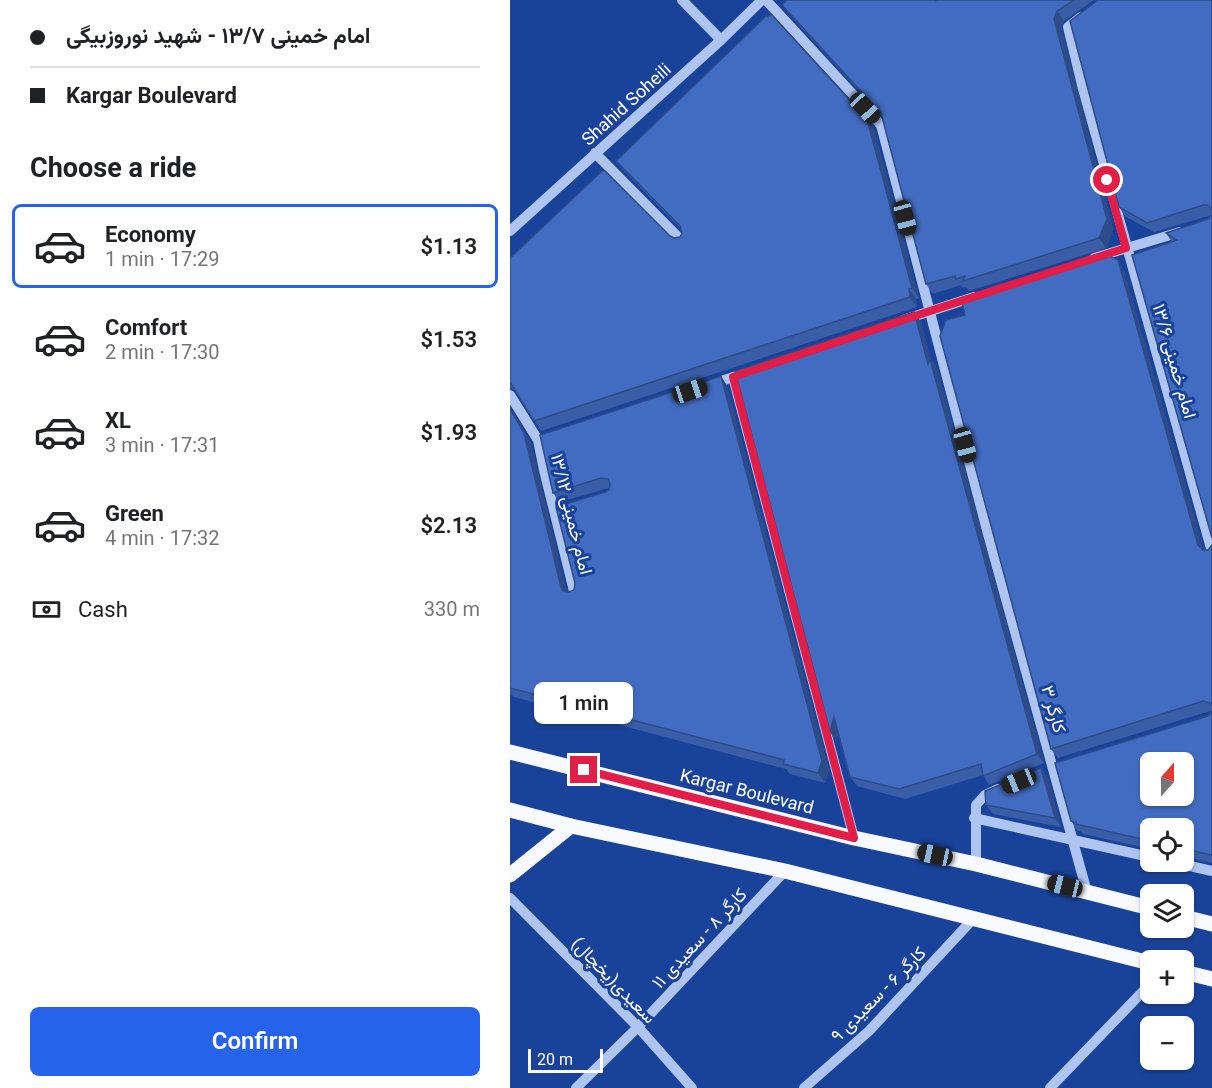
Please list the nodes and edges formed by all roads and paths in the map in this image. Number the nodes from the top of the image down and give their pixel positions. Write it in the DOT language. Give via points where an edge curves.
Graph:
graph roads {
  1 [pos="682,0"];
  2 [pos="764,0"];
  3 [pos="1087,13"];
  4 [pos="721,40"];
  5 [pos="595,153"];
  6 [pos="512,226"];
  7 [pos="1190,229"];
  8 [pos="682,241"];
  9 [pos="1126,248"];
  10 [pos="1082,262"];
  11 [pos="984,293"];
  12 [pos="930,311"];
  13 [pos="897,322"];
  14 [pos="755,370"];
  15 [pos="733,377"];
  16 [pos="700,388"];
  17 [pos="510,395"];
  18 [pos="1212,552"];
  19 [pos="575,595"];
  20 [pos="512,751"];
  21 [pos="1065,763"];
  22 [pos="1049,769"];
  23 [pos="1004,787"];
  24 [pos="510,810"];
  25 [pos="974,818"];
  26 [pos="571,826"];
  27 [pos="854,838"];
  28 [pos="1073,840"];
  29 [pos="1140,855"];
  30 [pos="976,864"];
  31 [pos="1194,867"];
  32 [pos="785,871"];
  33 [pos="1212,871"];
  34 [pos="510,875"];
  35 [pos="1087,892"];
  36 [pos="510,898"];
  37 [pos="1140,905"];
  38 [pos="973,919"];
  39 [pos="1194,920"];
  40 [pos="1212,924"];
  41 [pos="1140,961"];
  42 [pos="1194,974"];
  43 [pos="1212,979"];
  44 [pos="1140,994"];
  45 [pos="638,1027"];
  46 [pos="576,1088"];
  47 [pos="692,1088"];
  48 [pos="804,1088"];
  49 [pos="1050,1088"];
  1 -- 4 [label="street"];
  2 -- 4 [label="street, Shahid Soheili"];
  2 -- 12 [label="street, کارگر ۳" via="881,125"];
  3 -- 9 [label="street, امام خمینی ۱۳/۶" via="1068,27"];
  4 -- 5 [label="street, Shahid Soheili"];
  5 -- 6 [label="street, Shahid Soheili"];
  5 -- 8 [label="street"];
  7 -- 9 [label="street"];
  9 -- 10 [label="street"];
  9 -- 18 [label="street, امام خمینی ۱۳/۶"];
  11 -- 12 [label="street"];
  12 -- 13 [label="street"];
  12 -- 22 [label="street, کارگر ۳"];
  14 -- 15 [label="street"];
  15 -- 16 [label="street"];
  15 -- 27 [label="street"];
  17 -- 19 [label="street, امام خمینی ۱۳/۱۲" via="543,439"];
  20 -- 27 [label="main road, Kargar Boulevard"];
  21 -- 22 [label="street"];
  22 -- 28 [label="street, کارگر ۳"];
  23 -- 25 [label="street" via="985,795 976,805"];
  24 -- 26 [label="main road"];
  25 -- 28 [label="street"];
  25 -- 30 [label="street"];
  26 -- 32 [label="main road"];
  26 -- 34 [label="main road"];
  27 -- 30 [label="main road, Kargar Boulevard"];
  28 -- 29 [label="street"];
  28 -- 35 [label="street, کارگر ۳"];
  30 -- 35 [label="main road, Kargar Boulevard"];
  31 -- 33 [label="street"];
  32 -- 38 [label="main road"];
  32 -- 45 [label="street, کارگر ۸ - سعیدی ۱۱"];
  35 -- 37 [label="main road, Kargar Boulevard"];
  36 -- 45 [label="street, سعیدی(یخچال)"];
  38 -- 41 [label="main road"];
  38 -- 48 [label="street, کارگر ۶ - سعیدی ۹" via="868,1030"];
  39 -- 40 [label="main road"];
  42 -- 43 [label="main road"];
  44 -- 49 [label="street"];
  45 -- 46 [label="street, کارگر ۸ - سعیدی ۱۱"];
  45 -- 47 [label="street, سعیدی(یخچال)"];
}
